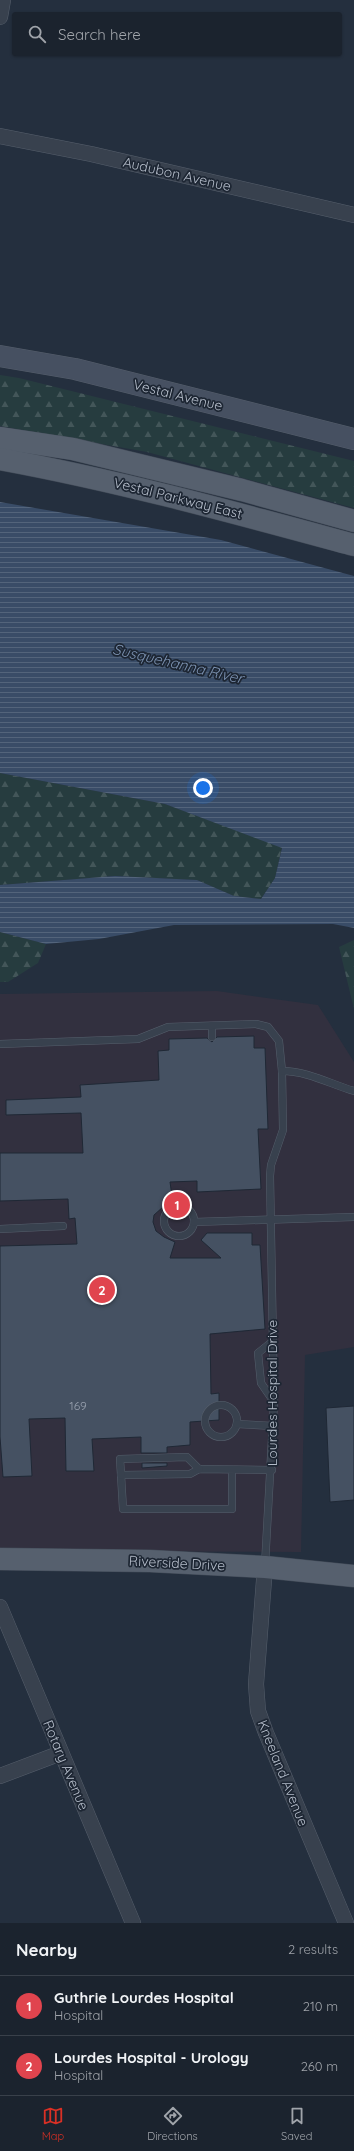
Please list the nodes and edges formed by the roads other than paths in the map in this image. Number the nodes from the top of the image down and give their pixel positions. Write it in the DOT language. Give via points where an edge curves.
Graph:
graph roads {
  1 [pos="3,0"];
  2 [pos="0,17"];
  3 [pos="0,136"];
  4 [pos="354,215"];
  5 [pos="0,356"];
  6 [pos="0,438"];
  7 [pos="354,439"];
  8 [pos="0,459"];
  9 [pos="354,521"];
  10 [pos="354,545"];
  11 [pos="212,1026"];
  12 [pos="212,1037"];
  13 [pos="0,1044"];
  14 [pos="282,1070"];
  15 [pos="354,1091"];
  16 [pos="354,1217"];
  17 [pos="269,1219"];
  18 [pos="194,1222"];
  19 [pos="63,1226"];
  20 [pos="0,1229"];
  21 [pos="273,1341"];
  22 [pos="274,1402"];
  23 [pos="237,1424"];
  24 [pos="274,1426"];
  25 [pos="199,1469"];
  26 [pos="232,1470"];
  27 [pos="272,1470"];
  28 [pos="121,1475"];
  29 [pos="0,1559"];
  30 [pos="265,1567"];
  31 [pos="354,1576"];
  32 [pos="0,1607"];
  33 [pos="61,1753"];
  34 [pos="0,1776"];
  35 [pos="133,1923"];
  36 [pos="346,1923"];
  1 -- 2 [label="street"];
  3 -- 4 [label="street, Audubon Avenue" via="92,154"];
  5 -- 7 [label="street, Vestal Avenue" via="74,369"];
  6 -- 9 [label="main road, Vestal Parkway East" via="74,449 242,490"];
  8 -- 10 [label="main road, Vestal Parkway East" via="159,492"];
  11 -- 12 [label="lane"];
  11 -- 13 [label="lane" via="168,1027 138,1039"];
  11 -- 14 [label="lane, Lourdes Hospital Drive" via="256,1024 268,1027 279,1041"];
  14 -- 15 [label="lane" via="307,1073 330,1084"];
  14 -- 17 [label="lane, Lourdes Hospital Drive" via="283,1130 271,1165"];
  16 -- 17 [label="lane"];
  17 -- 18 [label="lane"];
  17 -- 21 [label="lane, Lourdes Hospital Drive"];
  18 -- 18 [label="lane" via="192,1212 179,1206 170,1209 164,1217 167,1231 176,1236 190,1231"];
  19 -- 20 [label="lane"];
  21 -- 22 [label="lane, Lourdes Hospital Drive"];
  21 -- 22 [label="lane" via="258,1353 261,1383"];
  22 -- 24 [label="lane, Lourdes Hospital Drive"];
  23 -- 23 [label="lane" via="232,1409 222,1405 211,1408 204,1420 206,1430 218,1438 232,1433"];
  23 -- 24 [label="lane"];
  24 -- 27 [label="lane, Lourdes Hospital Drive"];
  25 -- 26 [label="lane"];
  25 -- 28 [label="lane" via="190,1474"];
  25 -- 28 [label="lane" via="187,1457 120,1459"];
  26 -- 27 [label="lane"];
  26 -- 28 [label="lane" via="232,1509 123,1509"];
  27 -- 30 [label="lane, Lourdes Hospital Drive"];
  29 -- 30 [label="main road, Riverside Drive" via="150,1561"];
  30 -- 31 [label="main road, Riverside Drive"];
  30 -- 36 [label="street, Kneeland Avenue" via="256,1684 258,1711"];
  32 -- 33 [label="street, Rotary Avenue"];
  33 -- 34 [label="street"];
  33 -- 35 [label="street, Rotary Avenue"];
}
